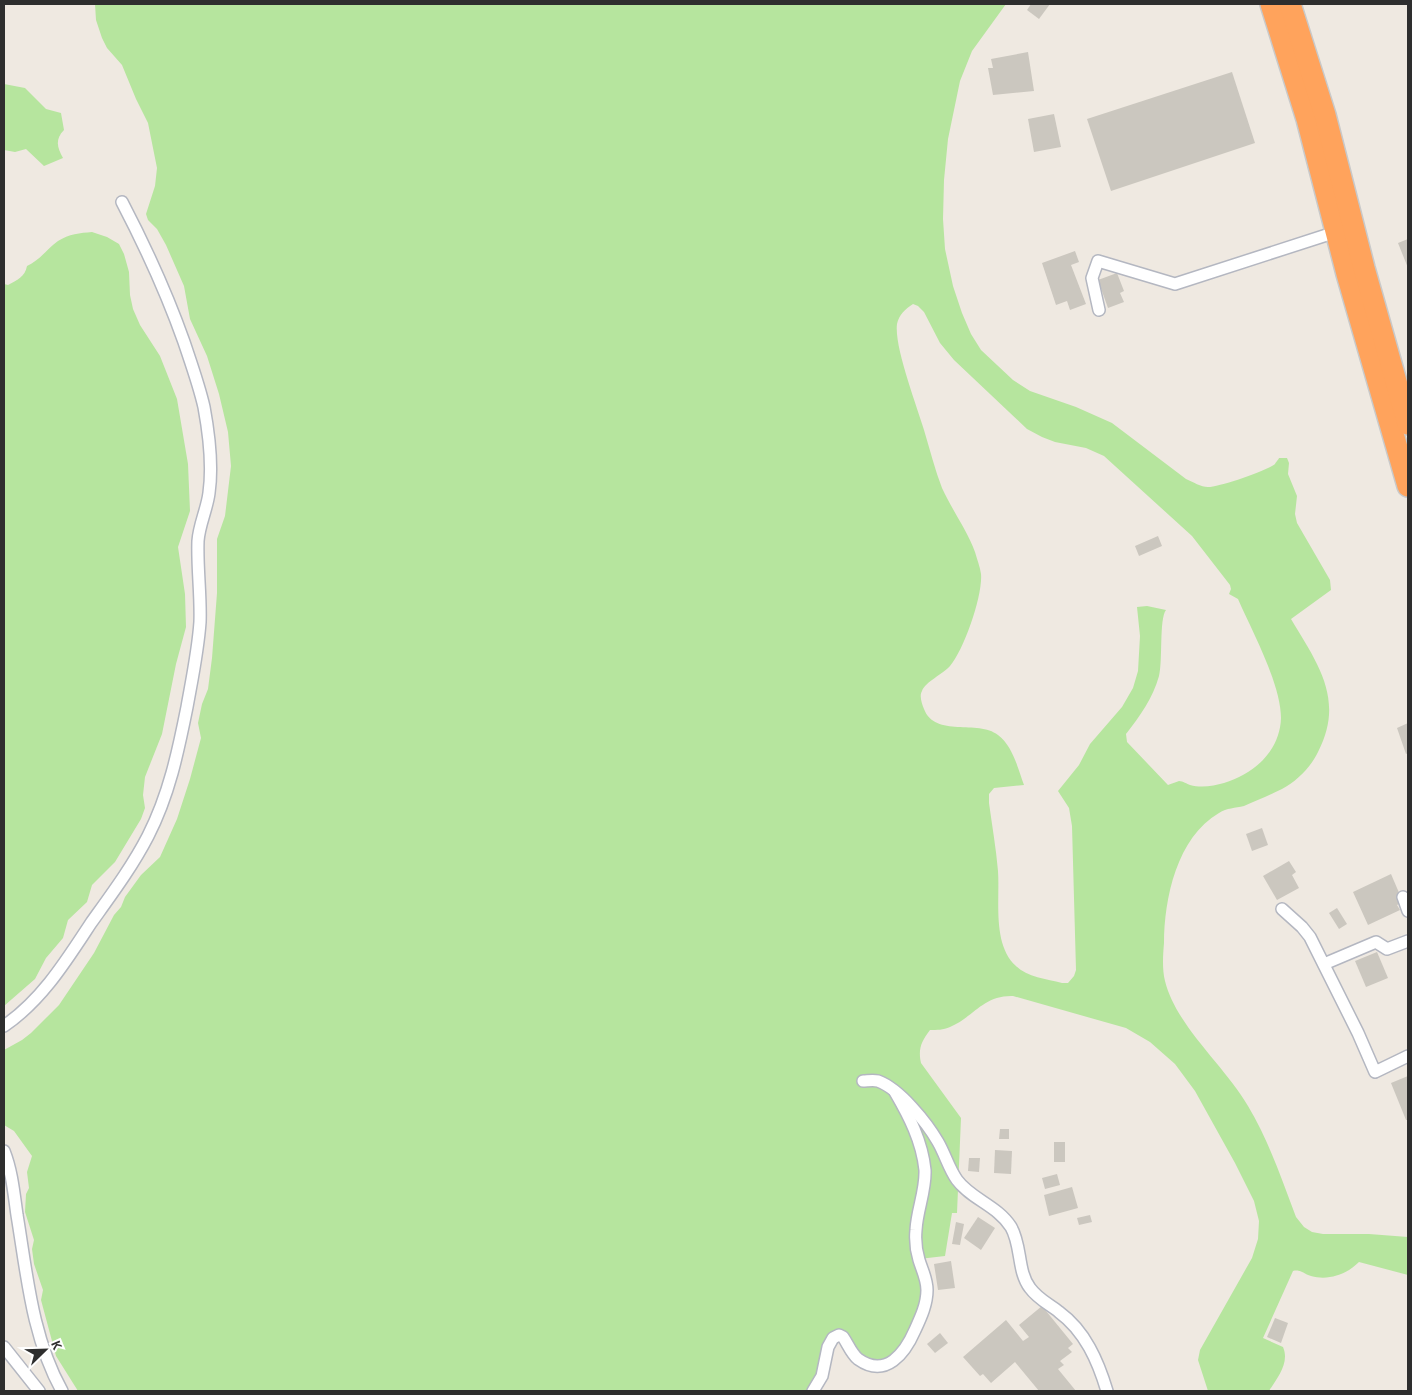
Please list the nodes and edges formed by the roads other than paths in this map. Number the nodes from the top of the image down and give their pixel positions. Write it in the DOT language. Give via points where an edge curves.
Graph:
graph roads {
  1 [pos="1271,4"];
  2 [pos="1290,4"];
  3 [pos="122,202"];
  4 [pos="1336,232"];
  5 [pos="1099,310"];
  6 [pos="1408,424"];
  7 [pos="1408,486"];
  8 [pos="1403,897"];
  9 [pos="1282,909"];
  10 [pos="1408,911"];
  11 [pos="1408,941"];
  12 [pos="1324,964"];
  13 [pos="4,1026"];
  14 [pos="1408,1056"];
  15 [pos="863,1081"];
  16 [pos="895,1092"];
  17 [pos="4,1151"];
  18 [pos="4,1347"];
  19 [pos="39,1391"];
  20 [pos="62,1391"];
  21 [pos="813,1391"];
  22 [pos="1108,1391"];
  1 -- 4 [label="highway" via="1307,119"];
  2 -- 6 [label="highway" via="1325,115"];
  3 -- 13 [label="street" via="151,258 175,317 204,406 210,450 210,489 199,537 197,652 170,784 149,834 54,977 36,999"];
  4 -- 5 [label="street" via="1175,284 1098,261 1092,278"];
  4 -- 7 [label="highway"];
  8 -- 10 [label="street"];
  9 -- 12 [label="street" via="1302,926"];
  11 -- 12 [label="street" via="1387,949 1376,942"];
  12 -- 14 [label="street" via="1375,1072"];
  15 -- 16 [label="street" via="876,1080"];
  16 -- 21 [label="street" via="914,1128 925,1170 916,1237 916,1249 926,1282 925,1305 911,1339 893,1362 878,1366 870,1364 856,1357 843,1337 833,1338 822,1376"];
  16 -- 22 [label="street" via="929,1129 957,1179 993,1208 1011,1228 1028,1285 1040,1299 1069,1320 1084,1338"];
  17 -- 20 [label="street" via="35,1322 47,1362"];
  18 -- 19 [label="street"];
}
